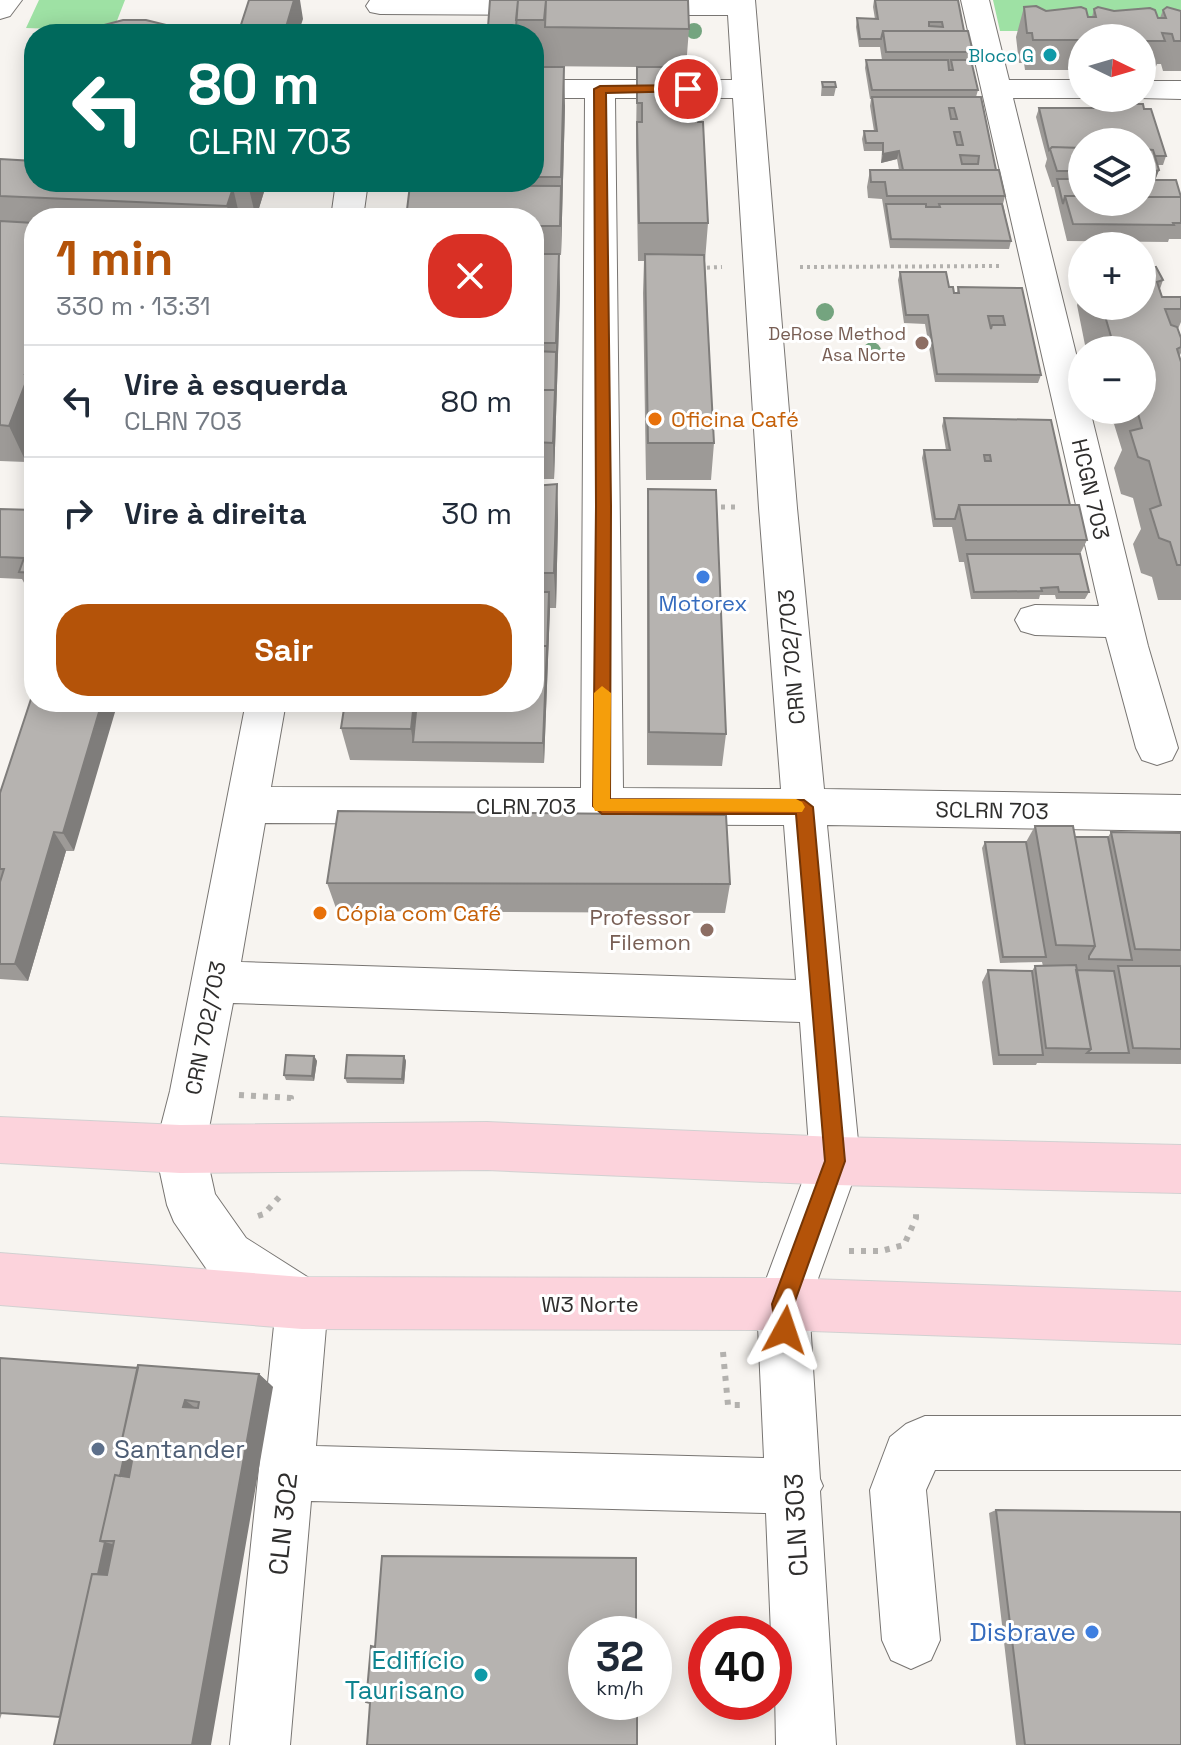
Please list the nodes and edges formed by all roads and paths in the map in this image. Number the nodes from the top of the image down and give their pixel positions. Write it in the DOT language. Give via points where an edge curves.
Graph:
graph roads {
  1 [pos="8,0"];
  2 [pos="975,0"];
  3 [pos="380,3"];
  4 [pos="741,3"];
  5 [pos="0,10"];
  6 [pos="377,24"];
  7 [pos="544,89"];
  8 [pos="600,89"];
  9 [pos="746,89"];
  10 [pos="997,89"];
  11 [pos="1068,89"];
  12 [pos="1156,90"];
  13 [pos="1181,90"];
  14 [pos="1039,266"];
  15 [pos="759,267"];
  16 [pos="696,268"];
  17 [pos="699,507"];
  18 [pos="778,508"];
  19 [pos="1035,620"];
  20 [pos="1122,622"];
  21 [pos="264,712"];
  22 [pos="1157,748"];
  23 [pos="248,805"];
  24 [pos="602,806"];
  25 [pos="804,807"];
  26 [pos="1181,813"];
  27 [pos="214,982"];
  28 [pos="820,1002"];
  29 [pos="0,1140"];
  30 [pos="180,1149"];
  31 [pos="835,1161"];
  32 [pos="1181,1169"];
  33 [pos="0,1279"];
  34 [pos="302,1303"];
  35 [pos="783,1304"];
  36 [pos="1181,1318"];
  37 [pos="1181,1443"];
  38 [pos="288,1473"];
  39 [pos="795,1486"];
  40 [pos="911,1640"];
  41 [pos="260,1745"];
  42 [pos="806,1745"];
  1 -- 5 [label="street"];
  2 -- 10 [label="street, HCGN 703"];
  3 -- 4 [label="street"];
  3 -- 6 [label="street"];
  4 -- 9 [label="street, CRN 702/703"];
  7 -- 8 [label="street"];
  8 -- 9 [label="street"];
  8 -- 24 [label="street"];
  9 -- 15 [label="street, CRN 702/703"];
  10 -- 11 [label="street"];
  10 -- 14 [label="street, HCGN 703"];
  12 -- 13 [label="street"];
  14 -- 15 [label="path"];
  14 -- 20 [label="street, HCGN 703"];
  15 -- 16 [label="path"];
  15 -- 18 [label="street, CRN 702/703"];
  17 -- 18 [label="path"];
  18 -- 25 [label="street, CRN 702/703"];
  19 -- 20 [label="street"];
  20 -- 22 [label="street, HCGN 703"];
  21 -- 23 [label="street, CRN 702/703"];
  23 -- 24 [label="street, CLRN 703"];
  23 -- 27 [label="street, CRN 702/703"];
  24 -- 25 [label="street, CLRN 703"];
  25 -- 26 [label="street, SCLRN 703"];
  25 -- 28 [label="street, CRN 702/703"];
  27 -- 28 [label="street"];
  27 -- 30 [label="street, CRN 702/703"];
  28 -- 31 [label="street, CRN 702/703"];
  29 -- 30 [label="main road"];
  30 -- 31 [label="main road" via="487,1146"];
  30 -- 34 [label="street, CRN 702/703" via="192,1205 228,1256"];
  31 -- 32 [label="main road"];
  31 -- 35 [label="street, CRN 702/703"];
  33 -- 34 [label="main road, W3 Norte"];
  34 -- 35 [label="main road, W3 Norte"];
  34 -- 38 [label="street, CLN 302"];
  35 -- 36 [label="main road, W3 Norte"];
  35 -- 39 [label="street, CLN 303"];
  37 -- 40 [label="street" via="925,1443 909,1456 898,1490"];
  38 -- 39 [label="street"];
  38 -- 41 [label="street, CLN 302"];
  39 -- 42 [label="street, CLN 303"];
}
